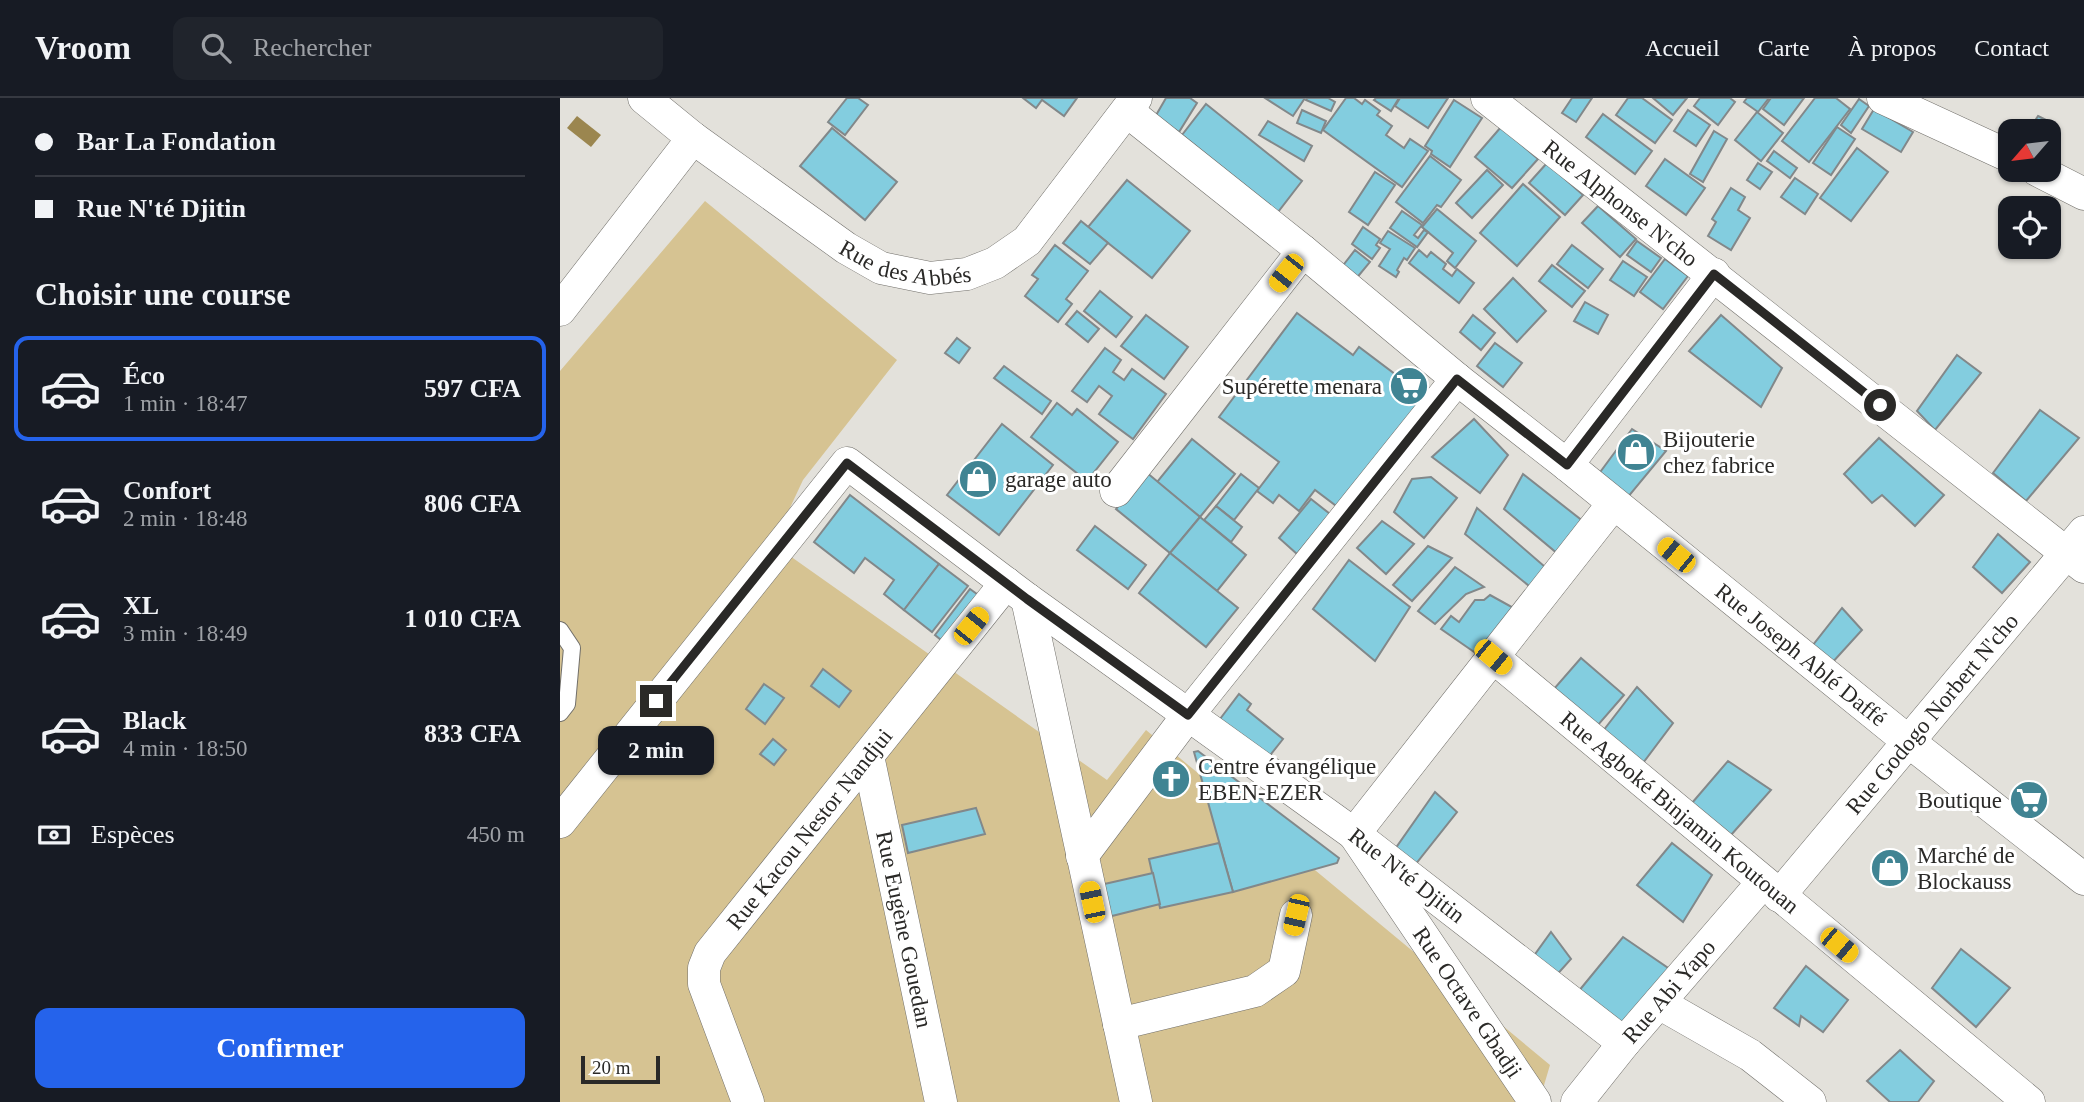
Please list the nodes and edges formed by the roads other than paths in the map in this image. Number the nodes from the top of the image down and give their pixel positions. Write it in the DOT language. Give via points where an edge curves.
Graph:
graph roads {
  1 [pos="644,98"];
  2 [pos="1487,98"];
  3 [pos="1884,98"];
  4 [pos="1132,105"];
  5 [pos="693,138"];
  6 [pos="1998,151"];
  7 [pos="2060,182"];
  8 [pos="2084,194"];
  9 [pos="1303,251"];
  10 [pos="1714,274"];
  11 [pos="560,310"];
  12 [pos="1457,379"];
  13 [pos="1567,465"];
  14 [pos="1116,491"];
  15 [pos="1613,504"];
  16 [pos="2078,551"];
  17 [pos="1017,591"];
  18 [pos="560,630"];
  19 [pos="1493,657"];
  20 [pos="560,713"];
  21 [pos="1188,715"];
  22 [pos="1908,741"];
  23 [pos="868,755"];
  24 [pos="560,822"];
  25 [pos="1354,834"];
  26 [pos="1082,856"];
  27 [pos="2084,879"];
  28 [pos="1771,889"];
  29 [pos="1296,915"];
  30 [pos="1658,1003"];
  31 [pos="1119,1024"];
  32 [pos="1624,1043"];
  33 [pos="1530,1101"];
  34 [pos="748,1102"];
  35 [pos="941,1102"];
  36 [pos="1136,1102"];
  37 [pos="1577,1102"];
  38 [pos="1810,1102"];
  39 [pos="2029,1102"];
  1 -- 5 [label="street, Rue des Abbés"];
  2 -- 10 [label="street, Rue Alphonse N'cho"];
  3 -- 6 [label="street"];
  4 -- 5 [label="street, Rue des Abbés" via="1027,241 995,263 967,274 930,278 881,268 846,248"];
  4 -- 9 [label="street, Rue Joseph Ablé Daffé"];
  5 -- 11 [label="street"];
  7 -- 8 [label="street"];
  9 -- 12 [label="street, Rue Joseph Ablé Daffé"];
  9 -- 14 [label="street"];
  10 -- 13 [label="street"];
  10 -- 16 [label="street, Rue Alphonse N'cho"];
  12 -- 13 [label="street, Rue Joseph Ablé Daffé"];
  12 -- 21 [label="street"];
  13 -- 15 [label="street, Rue Joseph Ablé Daffé"];
  15 -- 19 [label="street"];
  15 -- 22 [label="street, Rue Joseph Ablé Daffé"];
  16 -- 22 [label="street, Rue Godogo Norbert N'cho"];
  17 -- 21 [label="street, Rue N'té Djitin"];
  17 -- 23 [label="street, Rue Kacou Nestor Nandjui"];
  17 -- 24 [label="street, Rue N'té Djitin" via="847,463"];
  17 -- 26 [label="street"];
  18 -- 20 [label="lane" via="572,648 567,704"];
  19 -- 25 [label="street"];
  19 -- 28 [label="street, Rue Agboké Binjamin Koutouan"];
  21 -- 25 [label="street, Rue N'té Djitin"];
  21 -- 26 [label="street"];
  22 -- 27 [label="street, Rue Joseph Ablé Daffé"];
  22 -- 28 [label="street, Rue Godogo Norbert N'cho"];
  23 -- 34 [label="street, Rue Kacou Nestor Nandjui" via="710,953 704,968 704,984"];
  23 -- 35 [label="street, Rue Eugène Gouedan"];
  25 -- 32 [label="street, Rue N'té Djitin"];
  25 -- 33 [label="street, Rue Octave Gbadji"];
  26 -- 31 [label="street"];
  28 -- 30 [label="street, Rue Abi Yapo"];
  28 -- 39 [label="street, Rue Agboké Binjamin Koutouan"];
  29 -- 31 [label="street" via="1284,971 1255,991"];
  30 -- 32 [label="street, Rue Abi Yapo"];
  30 -- 38 [label="street" via="1750,1055"];
  31 -- 36 [label="street"];
  32 -- 37 [label="street, Rue Abi Yapo"];
}
